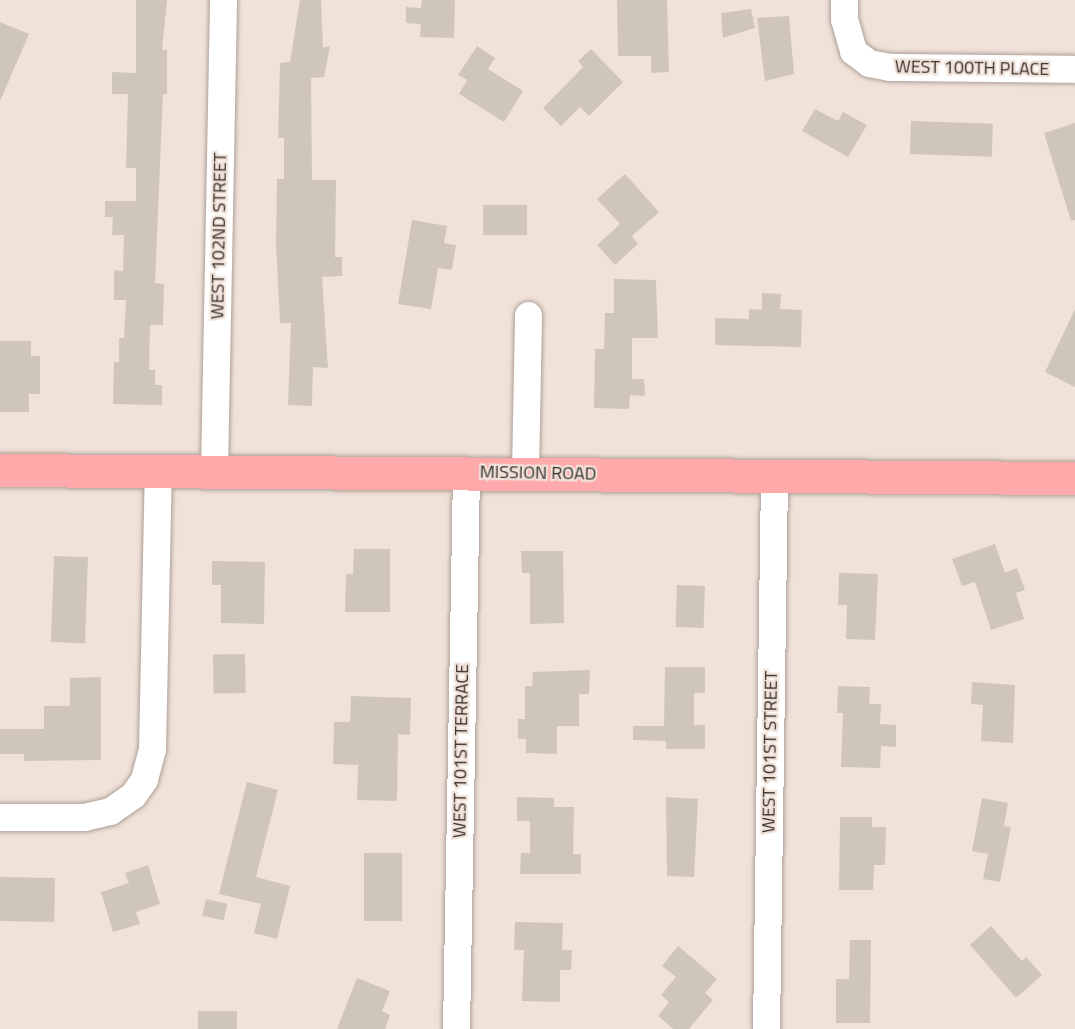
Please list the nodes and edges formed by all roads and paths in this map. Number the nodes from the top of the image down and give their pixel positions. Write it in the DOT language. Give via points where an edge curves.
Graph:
graph roads {
  1 [pos="223,0"];
  2 [pos="844,0"];
  3 [pos="1075,69"];
  4 [pos="528,315"];
  5 [pos="0,470"];
  6 [pos="158,471"];
  7 [pos="214,471"];
  8 [pos="466,473"];
  9 [pos="525,473"];
  10 [pos="774,476"];
  11 [pos="1075,478"];
  12 [pos="0,817"];
  13 [pos="456,1029"];
  14 [pos="765,1029"];
  1 -- 7 [label="street, WEST 102ND STREET"];
  2 -- 3 [label="street, WEST 100TH PLACE" via="843,19 853,51 869,63 889,67"];
  4 -- 9 [label="street"];
  5 -- 6 [label="main road, MISSION ROAD"];
  6 -- 7 [label="main road, MISSION ROAD"];
  6 -- 12 [label="street" via="152,749 144,778 133,795 110,811 84,818"];
  7 -- 8 [label="main road, MISSION ROAD"];
  8 -- 9 [label="main road, MISSION ROAD"];
  8 -- 13 [label="street, WEST 101ST TERRACE"];
  9 -- 10 [label="main road, MISSION ROAD"];
  10 -- 11 [label="main road, MISSION ROAD"];
  10 -- 14 [label="street, WEST 101ST STREET"];
}
